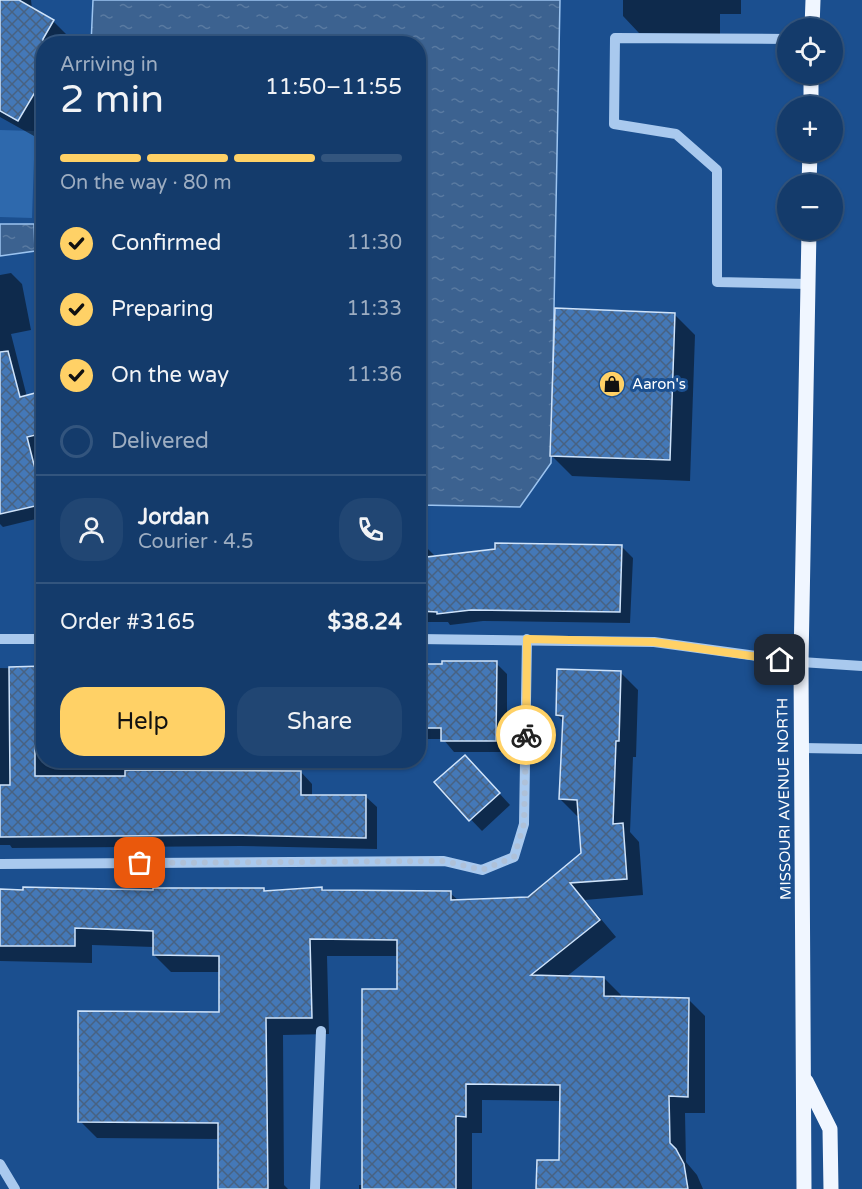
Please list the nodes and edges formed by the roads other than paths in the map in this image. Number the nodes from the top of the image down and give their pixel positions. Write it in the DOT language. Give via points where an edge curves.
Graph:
graph roads {
  1 [pos="813,0"];
  2 [pos="812,18"];
  3 [pos="777,39"];
  4 [pos="809,240"];
  5 [pos="808,284"];
  6 [pos="0,639"];
  7 [pos="36,639"];
  8 [pos="426,639"];
  9 [pos="527,639"];
  10 [pos="801,662"];
  11 [pos="862,666"];
  12 [pos="802,748"];
  13 [pos="862,749"];
  14 [pos="0,864"];
  15 [pos="321,1031"];
  16 [pos="805,1078"];
  17 [pos="0,1164"];
  18 [pos="15,1189"];
  19 [pos="315,1189"];
  20 [pos="804,1189"];
  21 [pos="831,1189"];
  1 -- 2 [label="main road"];
  3 -- 5 [label="street" via="615,38 614,124 676,134 717,170 717,282"];
  4 -- 5 [label="main road, MISSOURI AVENUE NORTH"];
  5 -- 10 [label="main road, MISSOURI AVENUE NORTH"];
  6 -- 7 [label="street"];
  8 -- 9 [label="street"];
  9 -- 10 [label="street" via="654,642"];
  9 -- 14 [label="street" via="524,824 514,857 482,870 444,861"];
  10 -- 11 [label="street"];
  10 -- 12 [label="main road, MISSOURI AVENUE NORTH"];
  12 -- 13 [label="street"];
  12 -- 16 [label="main road, MISSOURI AVENUE NORTH"];
  15 -- 19 [label="street"];
  16 -- 20 [label="main road, MISSOURI AVENUE NORTH"];
  16 -- 21 [label="main road" via="830,1129"];
  17 -- 18 [label="street"];
}
